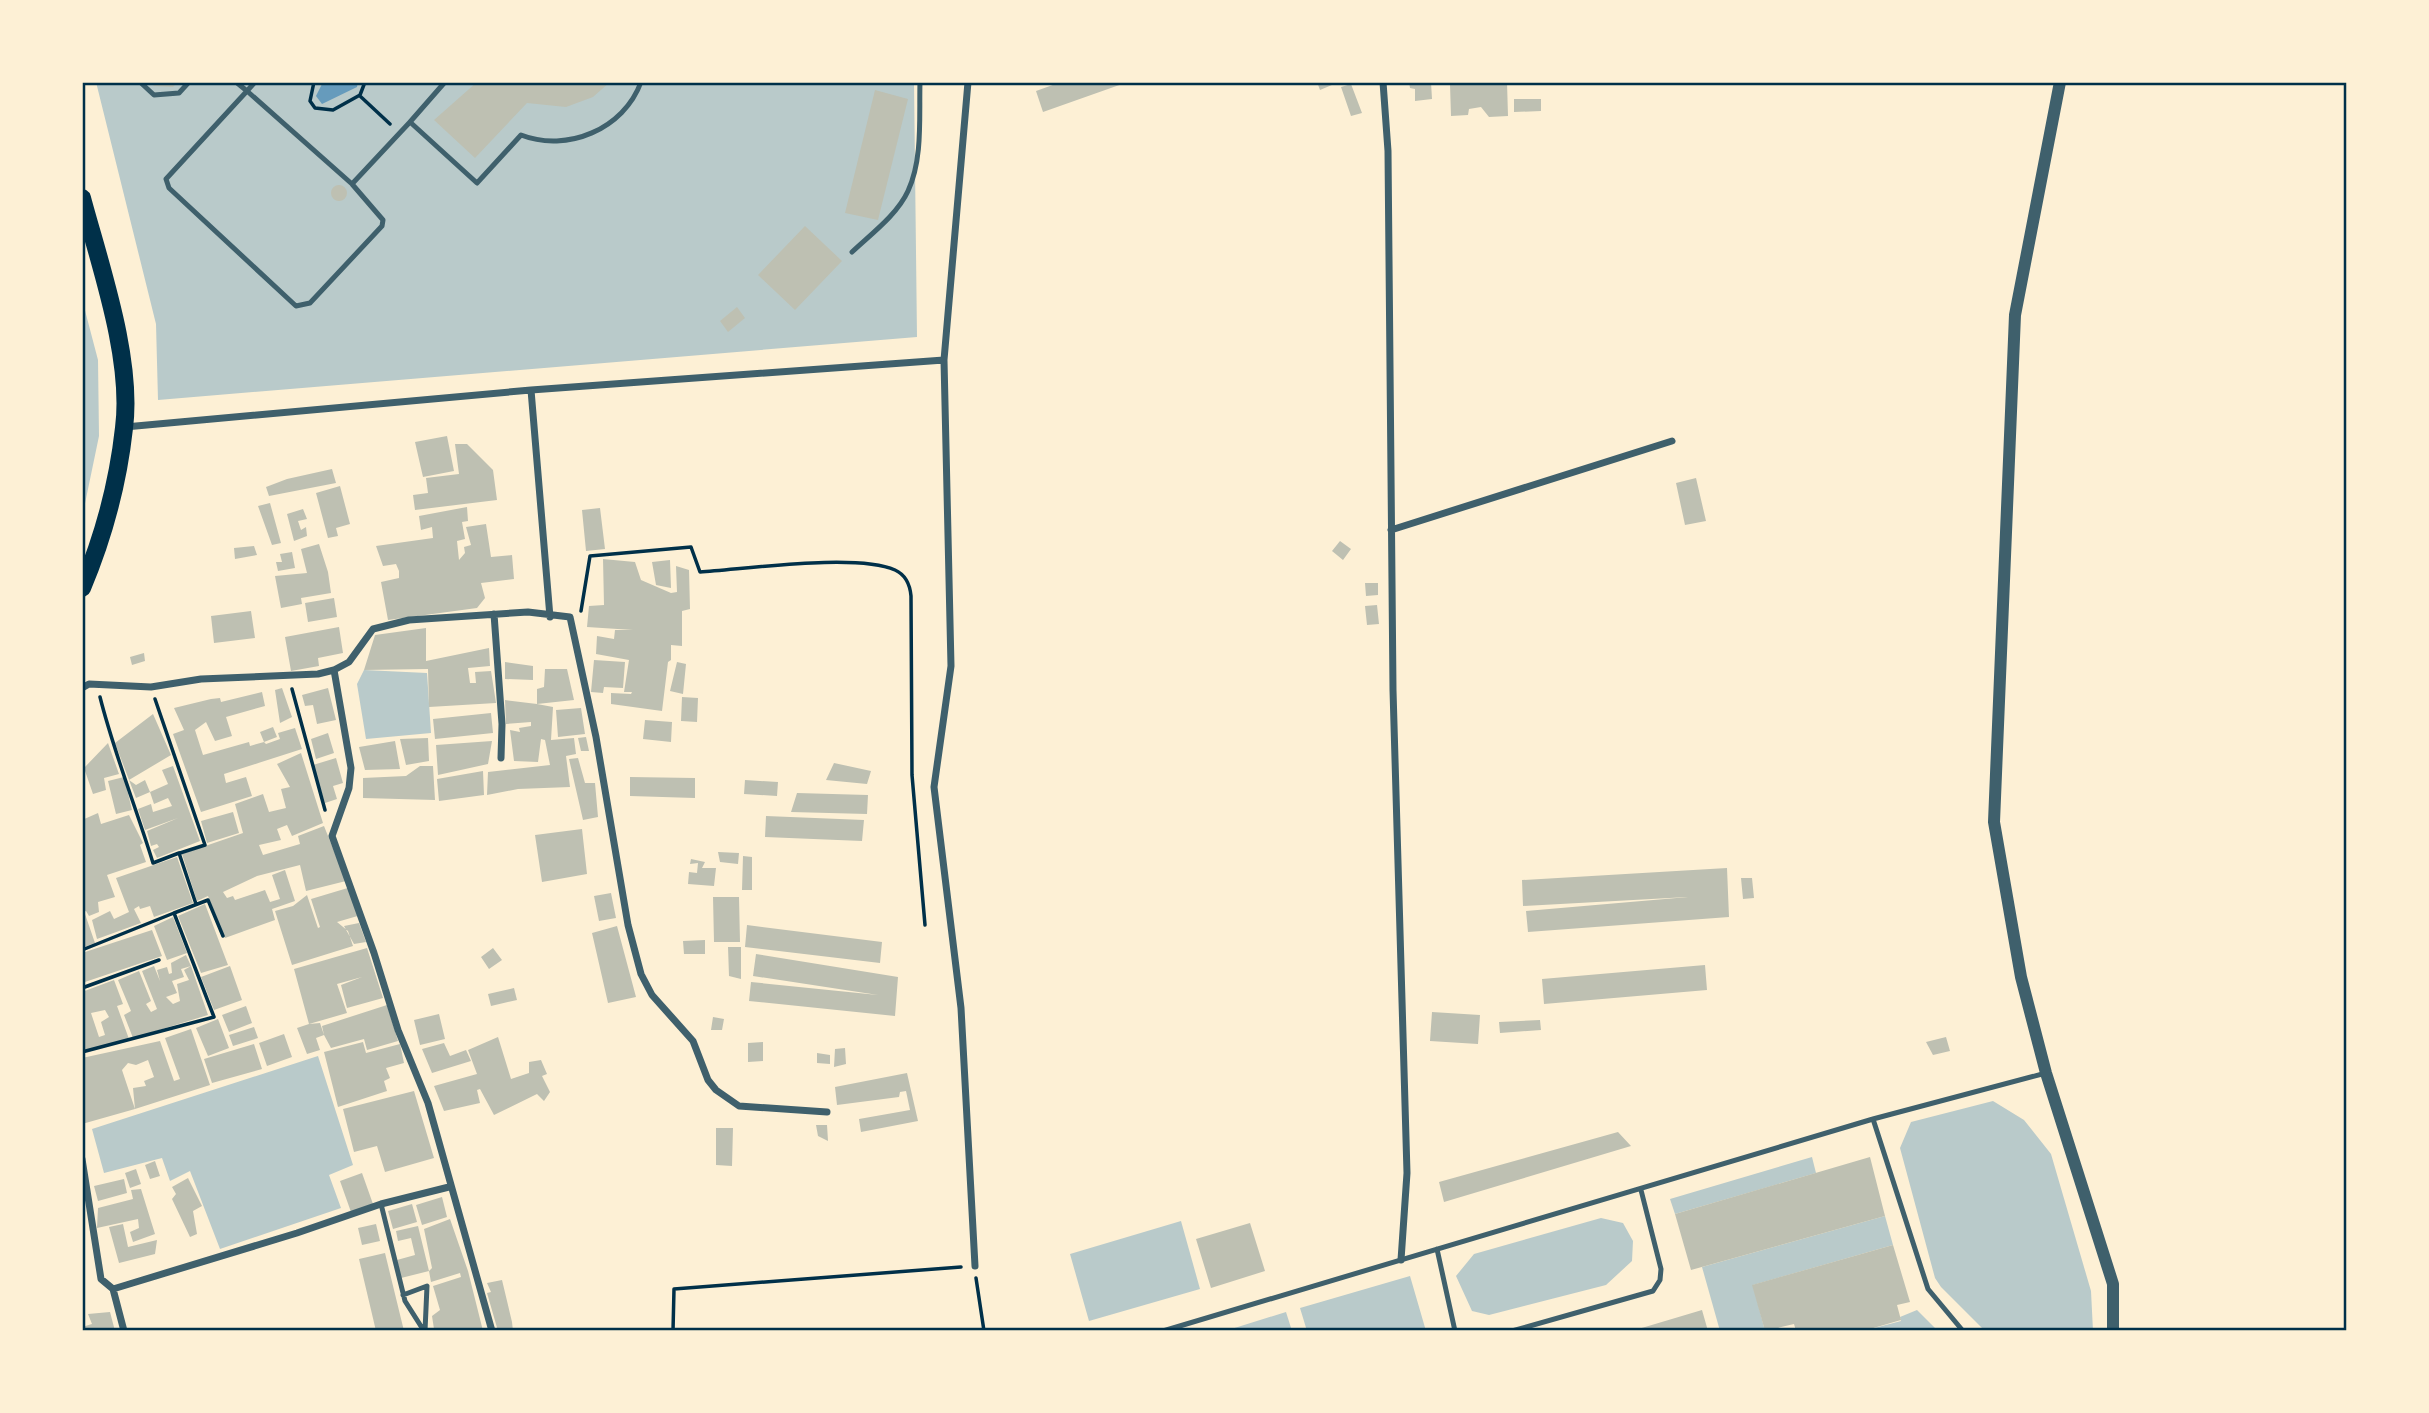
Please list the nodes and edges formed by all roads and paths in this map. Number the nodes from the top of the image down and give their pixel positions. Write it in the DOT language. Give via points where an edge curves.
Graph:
graph roads {
  1 [pos="141,82"];
  2 [pos="189,82"];
  3 [pos="236,82"];
  4 [pos="255,82"];
  5 [pos="314,82"];
  6 [pos="365,82"];
  7 [pos="445,82"];
  8 [pos="641,82"];
  9 [pos="920,82"];
  10 [pos="968,82"];
  11 [pos="1383,82"];
  12 [pos="2060,82"];
  13 [pos="247,90"];
  14 [pos="360,95"];
  15 [pos="410,122"];
  16 [pos="400,133"];
  17 [pos="352,184"];
  18 [pos="82,198"];
  19 [pos="852,252"];
  20 [pos="944,360"];
  21 [pos="531,390"];
  22 [pos="125,427"];
  23 [pos="1672,441"];
  24 [pos="1391,530"];
  25 [pos="82,588"];
  26 [pos="494,614"];
  27 [pos="550,617"];
  28 [pos="572,626"];
  29 [pos="334,670"];
  30 [pos="289,677"];
  31 [pos="97,684"];
  32 [pos="150,687"];
  33 [pos="82,688"];
  34 [pos="501,758"];
  35 [pos="332,836"];
  36 [pos="180,853"];
  37 [pos="196,905"];
  38 [pos="174,914"];
  39 [pos="925,925"];
  40 [pos="223,936"];
  41 [pos="82,950"];
  42 [pos="159,960"];
  43 [pos="82,988"];
  44 [pos="82,1052"];
  45 [pos="2046,1073"];
  46 [pos="827,1111"];
  47 [pos="1873,1119"];
  48 [pos="82,1159"];
  49 [pos="450,1187"];
  50 [pos="1641,1189"];
  51 [pos="381,1204"];
  52 [pos="1437,1249"];
  53 [pos="1401,1260"];
  54 [pos="975,1266"];
  55 [pos="113,1289"];
  56 [pos="403,1295"];
  57 [pos="124,1331"];
  58 [pos="424,1331"];
  59 [pos="492,1331"];
  60 [pos="673,1331"];
  61 [pos="984,1331"];
  62 [pos="1163,1331"];
  63 [pos="1455,1331"];
  64 [pos="1512,1331"];
  65 [pos="1963,1331"];
  66 [pos="2113,1331"];
  1 -- 2 [label="lane" via="154,95 179,93"];
  3 -- 13 [label="lane"];
  4 -- 13 [label="lane"];
  5 -- 14 [label="path" via="310,101 322,110 332,110"];
  6 -- 14 [label="path"];
  7 -- 15 [label="lane"];
  8 -- 15 [label="lane" via="629,104 601,128 566,141 521,135 477,183"];
  9 -- 19 [label="lane" via="918,145 908,191"];
  10 -- 20 [label="street"];
  11 -- 24 [label="street" via="1388,151"];
  12 -- 45 [label="street" via="2015,315 1994,822 2021,977"];
  13 -- 17 [label="lane"];
  13 -- 17 [label="lane" via="166,179 169,188 296,306 310,303 382,226 379,214"];
  14 -- 16 [label="path"];
  15 -- 16 [label="lane"];
  16 -- 17 [label="lane"];
  18 -- 22 [label="highway" via="112,309 124,384"];
  20 -- 21 [label="street"];
  20 -- 54 [label="street" via="951,666 934,787 961,1008"];
  21 -- 22 [label="street"];
  21 -- 27 [label="street"];
  22 -- 25 [label="highway" via="102,541"];
  23 -- 24 [label="street"];
  24 -- 53 [label="street" via="1407,1173"];
  26 -- 27 [label="street" via="528,612"];
  26 -- 29 [label="street" via="409,620 373,629 349,662"];
  26 -- 34 [label="street"];
  27 -- 28 [label="street" via="570,617"];
  28 -- 39 [label="path" via="580,620 590,556 691,547 700,572 860,562 897,570 909,583 911,596 912,775"];
  28 -- 46 [label="street" via="628,925 641,974 652,995 693,1041 708,1080 727,1101 739,1106"];
  29 -- 30 [label="street"];
  29 -- 35 [label="street" via="351,768"];
  30 -- 32 [label="street" via="201,679"];
  30 -- 35 [label="path"];
  31 -- 32 [label="street"];
  31 -- 33 [label="street"];
  31 -- 36 [label="path" via="153,863"];
  32 -- 36 [label="path" via="205,845"];
  35 -- 49 [label="street" via="398,1030 428,1103"];
  36 -- 37 [label="path"];
  37 -- 38 [label="path"];
  37 -- 40 [label="path" via="208,900"];
  38 -- 41 [label="path"];
  38 -- 44 [label="path" via="214,1017"];
  42 -- 43 [label="path"];
  45 -- 47 [label="lane"];
  45 -- 66 [label="street" via="2113,1284"];
  47 -- 50 [label="lane"];
  47 -- 65 [label="lane" via="1928,1289"];
  48 -- 55 [label="street" via="101,1279"];
  49 -- 51 [label="street"];
  49 -- 59 [label="street"];
  50 -- 52 [label="lane"];
  50 -- 64 [label="lane" via="1661,1269 1653,1291"];
  51 -- 55 [label="street"];
  51 -- 56 [label="lane"];
  52 -- 53 [label="lane"];
  52 -- 63 [label="lane"];
  53 -- 62 [label="lane"];
  54 -- 60 [label="path" via="674,1289"];
  54 -- 61 [label="path"];
  55 -- 57 [label="street"];
  56 -- 58 [label="lane"];
  56 -- 58 [label="lane" via="427,1286"];
}
